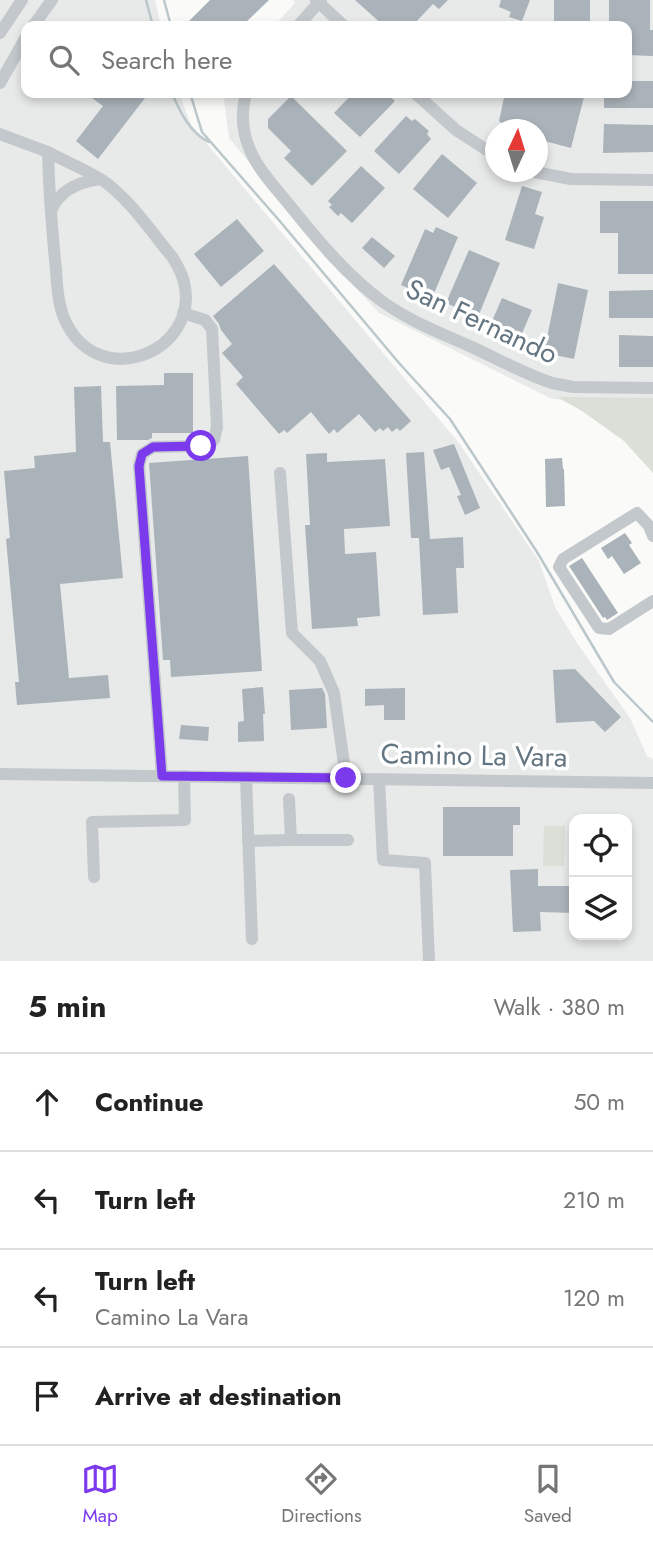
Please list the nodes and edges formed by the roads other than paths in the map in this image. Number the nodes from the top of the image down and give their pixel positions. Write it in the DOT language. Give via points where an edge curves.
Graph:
graph roads {
  1 [pos="22,0"];
  2 [pos="52,0"];
  3 [pos="318,1"];
  4 [pos="37,21"];
  5 [pos="302,21"];
  6 [pos="339,21"];
  7 [pos="0,33"];
  8 [pos="21,46"];
  9 [pos="0,83"];
  10 [pos="245,98"];
  11 [pos="421,98"];
  12 [pos="0,134"];
  13 [pos="485,149"];
  14 [pos="48,152"];
  15 [pos="548,175"];
  16 [pos="100,179"];
  17 [pos="653,180"];
  18 [pos="50,214"];
  19 [pos="183,313"];
  20 [pos="653,388"];
  21 [pos="280,473"];
  22 [pos="653,537"];
  23 [pos="653,601"];
  24 [pos="0,774"];
  25 [pos="162,776"];
  26 [pos="184,776"];
  27 [pos="246,777"];
  28 [pos="346,778"];
  29 [pos="379,779"];
  30 [pos="653,783"];
  31 [pos="289,799"];
  32 [pos="291,840"];
  33 [pos="348,840"];
  34 [pos="248,841"];
  35 [pos="94,877"];
  36 [pos="252,939"];
  37 [pos="429,961"];
  1 -- 7 [label="street"];
  2 -- 4 [label="street"];
  3 -- 5 [label="street"];
  3 -- 6 [label="street"];
  8 -- 9 [label="street"];
  10 -- 20 [label="street, San Fernando" via="243,126 255,160 322,245 384,302 416,322 552,383"];
  11 -- 13 [label="street"];
  12 -- 14 [label="street"];
  14 -- 16 [label="street"];
  14 -- 18 [label="street"];
  15 -- 17 [label="street"];
  16 -- 18 [label="street" via="64,192"];
  16 -- 19 [label="street" via="173,258 184,283"];
  18 -- 19 [label="street" via="61,311 82,344 110,358 139,357 164,343"];
  19 -- 25 [label="street" via="201,318 212,330 217,427 209,444 153,447 145,451 139,466"];
  21 -- 28 [label="street" via="292,633 320,662 334,693"];
  22 -- 23 [label="street" via="637,513 563,559 559,567 599,628 609,629"];
  24 -- 25 [label="street, Camino La Vara"];
  25 -- 26 [label="street, Camino La Vara"];
  26 -- 27 [label="street, Camino La Vara"];
  26 -- 35 [label="street" via="185,820 92,822"];
  27 -- 28 [label="street, Camino La Vara"];
  27 -- 34 [label="street"];
  28 -- 29 [label="street, Camino La Vara"];
  29 -- 30 [label="street, Camino La Vara"];
  29 -- 37 [label="street" via="383,860 425,863"];
  31 -- 32 [label="street"];
  32 -- 33 [label="street"];
  32 -- 34 [label="street"];
  34 -- 36 [label="street"];
}
